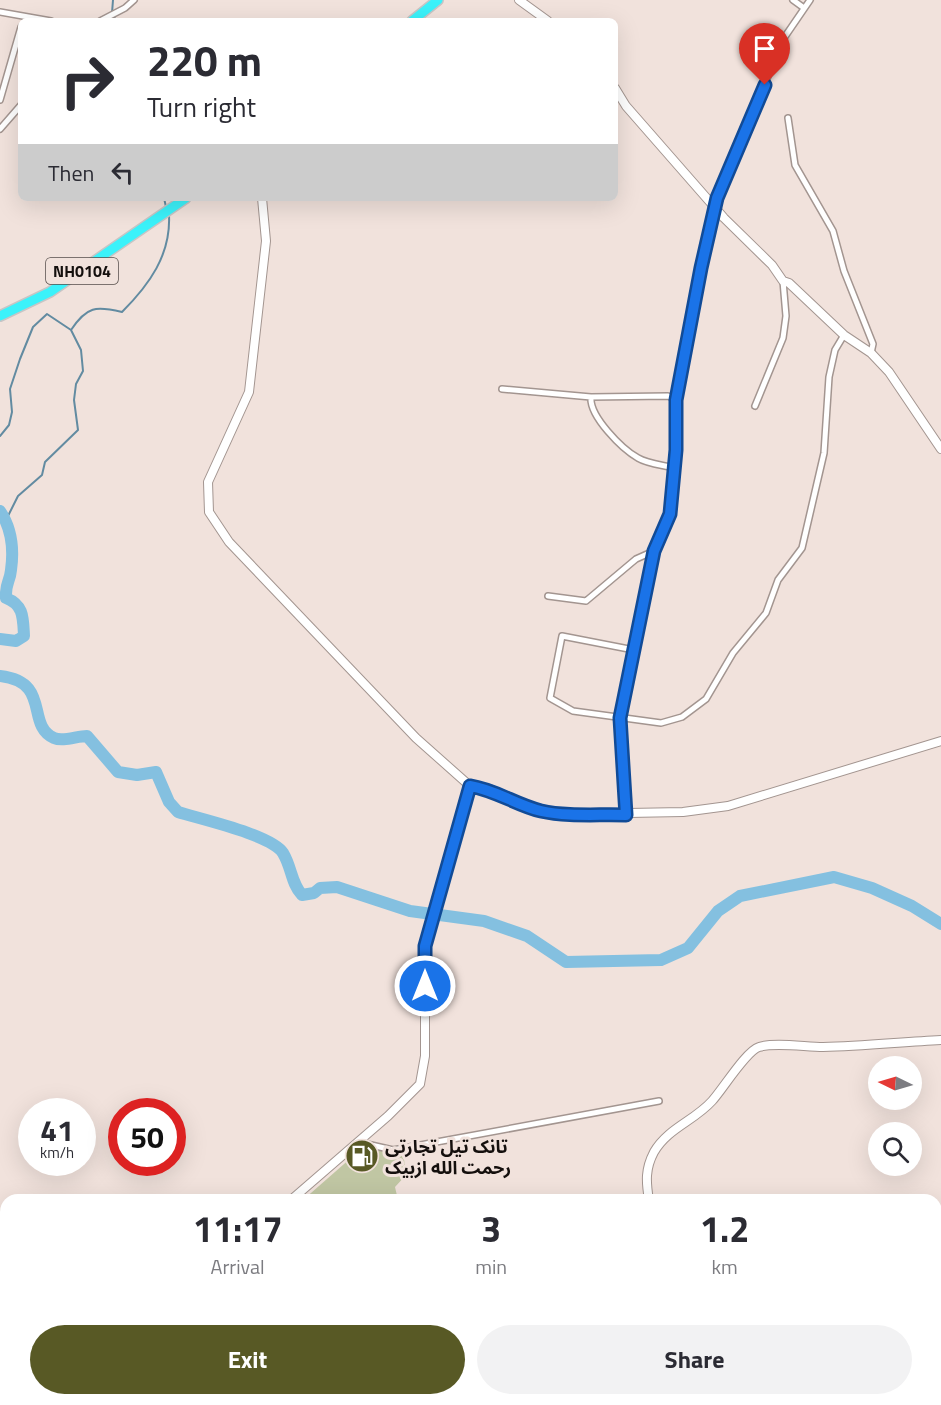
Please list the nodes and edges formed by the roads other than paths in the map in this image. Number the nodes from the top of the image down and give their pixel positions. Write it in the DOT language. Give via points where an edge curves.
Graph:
graph roads {
  1 [pos="134,0"];
  2 [pos="438,0"];
  3 [pos="519,0"];
  4 [pos="793,0"];
  5 [pos="810,0"];
  6 [pos="804,8"];
  7 [pos="0,12"];
  8 [pos="20,18"];
  9 [pos="105,18"];
  10 [pos="416,18"];
  11 [pos="544,18"];
  12 [pos="18,37"];
  13 [pos="618,93"];
  14 [pos="0,100"];
  15 [pos="18,108"];
  16 [pos="788,118"];
  17 [pos="0,129"];
  18 [pos="182,201"];
  19 [pos="262,201"];
  20 [pos="716,207"];
  21 [pos="783,281"];
  22 [pos="2,313"];
  23 [pos="844,335"];
  24 [pos="871,353"];
  25 [pos="502,389"];
  26 [pos="591,397"];
  27 [pos="676,400"];
  28 [pos="754,406"];
  29 [pos="941,448"];
  30 [pos="674,468"];
  31 [pos="654,551"];
  32 [pos="548,596"];
  33 [pos="633,650"];
  34 [pos="620,718"];
  35 [pos="941,741"];
  36 [pos="470,786"];
  37 [pos="626,815"];
  38 [pos="941,1040"];
  39 [pos="658,1101"];
  40 [pos="358,1142"];
  41 [pos="298,1194"];
  42 [pos="648,1194"];
  1 -- 9 [label="street"];
  2 -- 10 [label="highway"];
  3 -- 11 [label="main road"];
  4 -- 6 [label="street"];
  5 -- 6 [label="street"];
  6 -- 20 [label="street" via="784,38"];
  7 -- 8 [label="street"];
  12 -- 14 [label="street"];
  13 -- 20 [label="main road"];
  15 -- 17 [label="street"];
  16 -- 24 [label="street" via="795,165 833,231 873,344"];
  18 -- 22 [label="highway, NH0104" via="50,292"];
  19 -- 36 [label="main road" via="266,241 249,392 208,482 209,512 230,542 416,738"];
  20 -- 21 [label="main road"];
  20 -- 27 [label="street" via="709,225"];
  21 -- 23 [label="main road"];
  21 -- 28 [label="street" via="783,338"];
  23 -- 24 [label="main road"];
  23 -- 34 [label="street" via="829,377 824,453 802,548 778,580 766,613 733,653 706,699 682,717 661,723"];
  24 -- 29 [label="main road" via="889,372"];
  25 -- 26 [label="street"];
  26 -- 27 [label="street" via="668,396"];
  26 -- 30 [label="street" via="590,403 601,422 617,441 639,459"];
  27 -- 30 [label="street"];
  30 -- 31 [label="street" via="670,514"];
  31 -- 32 [label="street" via="636,559 586,601"];
  31 -- 33 [label="street"];
  33 -- 34 [label="street"];
  33 -- 34 [label="street" via="562,636 550,698 573,711"];
  34 -- 37 [label="street"];
  35 -- 37 [label="main road" via="728,806"];
  36 -- 37 [label="main road" via="490,789 541,811"];
  36 -- 40 [label="main road" via="425,946 425,1056 420,1084"];
  38 -- 42 [label="main road" via="758,1047 710,1104 670,1132 655,1150 646,1168"];
  39 -- 40 [label="street" via="393,1150"];
  40 -- 41 [label="main road"];
}
